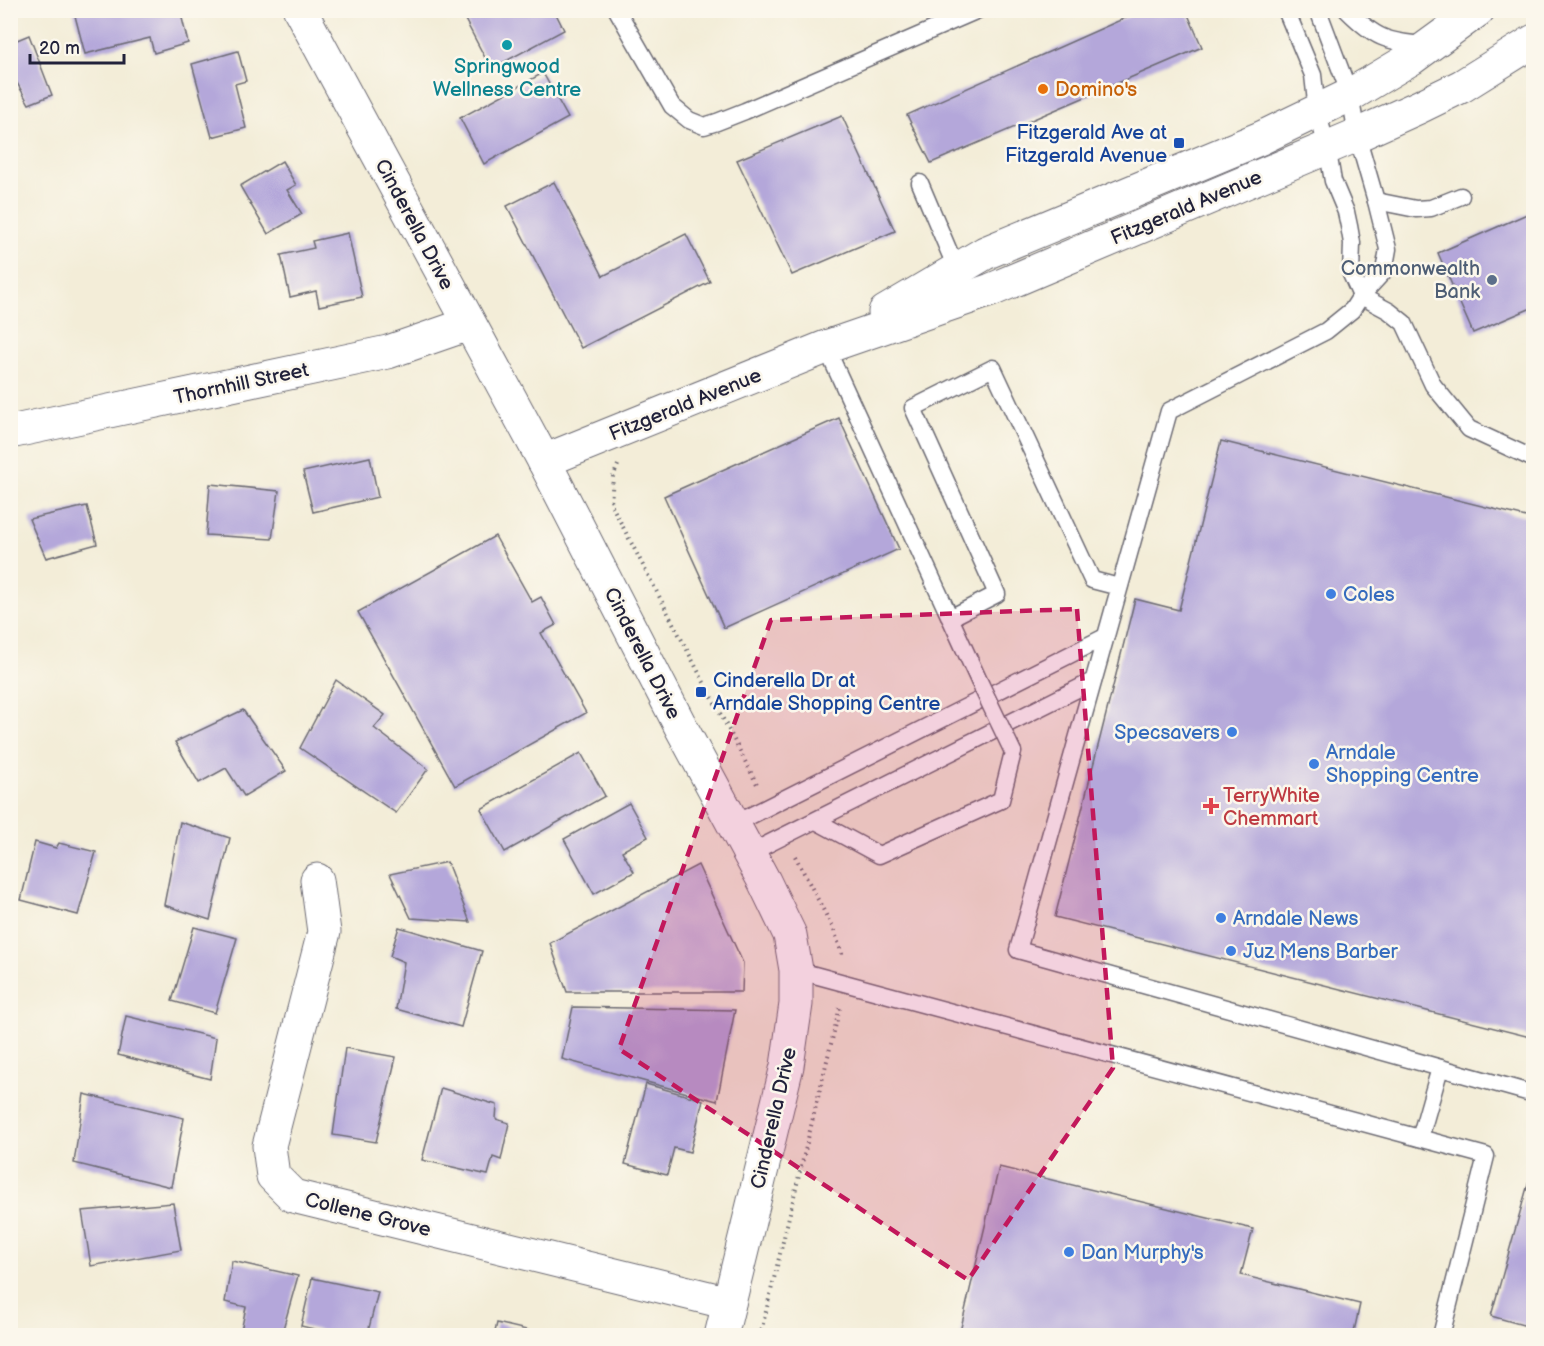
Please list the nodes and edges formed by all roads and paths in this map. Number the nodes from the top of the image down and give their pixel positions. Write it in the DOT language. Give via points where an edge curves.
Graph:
graph roads {
  1 [pos="300,10"];
  2 [pos="617,10"];
  3 [pos="978,10"];
  4 [pos="1286,10"];
  5 [pos="1318,10"];
  6 [pos="1347,10"];
  7 [pos="1478,10"];
  8 [pos="1533,41"];
  9 [pos="1431,46"];
  10 [pos="1350,95"];
  11 [pos="1317,111"];
  12 [pos="1357,135"];
  13 [pos="1327,147"];
  14 [pos="920,183"];
  15 [pos="1461,196"];
  16 [pos="1376,201"];
  17 [pos="963,283"];
  18 [pos="1361,296"];
  19 [pos="469,324"];
  20 [pos="826,347"];
  21 [pos="10,432"];
  22 [pos="1533,459"];
  23 [pos="544,461"];
  24 [pos="1119,587"];
  25 [pos="950,618"];
  26 [pos="1106,637"];
  27 [pos="1093,681"];
  28 [pos="816,821"];
  29 [pos="734,824"];
  30 [pos="750,853"];
  31 [pos="317,880"];
  32 [pos="796,970"];
  33 [pos="1440,1068"];
  34 [pos="1533,1094"];
  35 [pos="1420,1137"];
  36 [pos="729,1303"];
  37 [pos="721,1335"];
  38 [pos="1441,1335"];
  1 -- 19 [label="street, Cinderella Drive"];
  2 -- 3 [label="lane" via="672,106 704,126"];
  4 -- 11 [label="lane" via="1313,75"];
  5 -- 10 [label="lane"];
  6 -- 9 [label="lane" via="1376,35"];
  7 -- 9 [label="street, Fitzgerald Avenue"];
  8 -- 12 [label="street, Fitzgerald Avenue" via="1462,86"];
  9 -- 10 [label="street, Fitzgerald Avenue"];
  10 -- 11 [label="street, Fitzgerald Avenue"];
  10 -- 12 [label="lane"];
  11 -- 13 [label="lane"];
  11 -- 17 [label="street, Fitzgerald Avenue" via="985,253"];
  12 -- 13 [label="street, Fitzgerald Avenue"];
  12 -- 16 [label="lane"];
  13 -- 17 [label="street, Fitzgerald Avenue" via="991,290"];
  13 -- 18 [label="lane" via="1333,181 1350,226 1351,274"];
  14 -- 17 [label="lane"];
  15 -- 16 [label="lane" via="1431,208 1416,209"];
  16 -- 18 [label="lane" via="1387,260 1384,271"];
  17 -- 20 [label="street, Fitzgerald Avenue"];
  18 -- 22 [label="lane" via="1404,323 1433,385 1469,429"];
  18 -- 24 [label="lane" via="1352,310 1326,331 1169,411"];
  19 -- 21 [label="street, Thornhill Street" via="388,352"];
  19 -- 23 [label="street, Cinderella Drive"];
  20 -- 23 [label="street, Fitzgerald Avenue"];
  20 -- 25 [label="lane"];
  23 -- 29 [label="street, Cinderella Drive"];
  24 -- 25 [label="lane" via="1092,580 993,368 913,408 997,594"];
  24 -- 26 [label="lane"];
  25 -- 28 [label="lane, bridge" via="1012,752 1001,800 879,855"];
  26 -- 27 [label="lane"];
  26 -- 29 [label="lane"];
  27 -- 28 [label="lane"];
  27 -- 33 [label="lane" via="1018,950"];
  28 -- 30 [label="lane"];
  29 -- 30 [label="street, Cinderella Drive"];
  30 -- 32 [label="street, Cinderella Drive" via="790,934"];
  31 -- 36 [label="street, Collene Grove" via="324,932 269,1146 273,1176 293,1196"];
  32 -- 35 [label="lane"];
  32 -- 36 [label="street, Cinderella Drive" via="796,1004 787,1066"];
  33 -- 34 [label="lane"];
  33 -- 35 [label="lane"];
  35 -- 38 [label="lane" via="1486,1156"];
  36 -- 37 [label="street, Cinderella Drive"];
}
